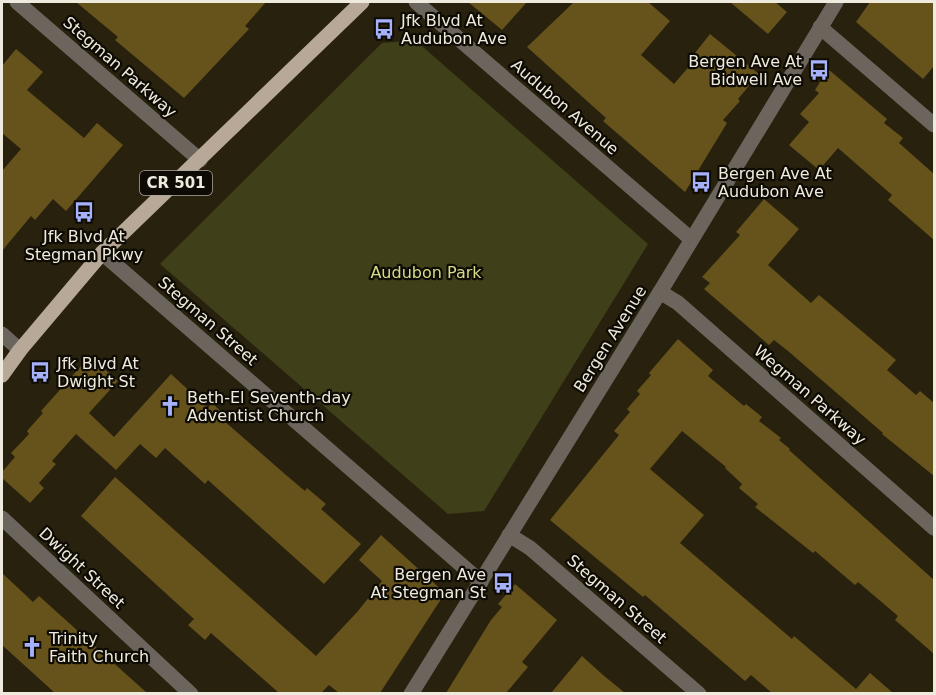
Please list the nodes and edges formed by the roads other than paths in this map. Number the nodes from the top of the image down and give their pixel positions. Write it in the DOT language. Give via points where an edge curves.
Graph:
graph roads {
  1 [pos="18,2"];
  2 [pos="362,2"];
  3 [pos="416,2"];
  4 [pos="836,2"];
  5 [pos="820,27"];
  6 [pos="934,125"];
  7 [pos="200,160"];
  8 [pos="691,239"];
  9 [pos="102,253"];
  10 [pos="660,292"];
  11 [pos="2,334"];
  12 [pos="20,350"];
  13 [pos="2,375"];
  14 [pos="2,518"];
  15 [pos="934,528"];
  16 [pos="508,535"];
  17 [pos="481,582"];
  18 [pos="190,693"];
  19 [pos="411,693"];
  20 [pos="699,693"];
  1 -- 7 [label="street, Stegman Parkway"];
  2 -- 7 [label="main road, CR 501"];
  3 -- 8 [label="street, Audubon Avenue"];
  4 -- 5 [label="street, Bergen Avenue"];
  5 -- 6 [label="street"];
  5 -- 8 [label="street, Bergen Avenue"];
  7 -- 9 [label="main road, CR 501"];
  8 -- 10 [label="street, Bergen Avenue"];
  9 -- 12 [label="main road, CR 501"];
  9 -- 17 [label="street, Stegman Street"];
  10 -- 15 [label="street, Wegman Parkway" via="678,303"];
  10 -- 16 [label="street, Bergen Avenue"];
  11 -- 12 [label="street"];
  12 -- 13 [label="main road, CR 501"];
  14 -- 18 [label="street, Dwight Street"];
  16 -- 17 [label="street, Bergen Avenue"];
  16 -- 20 [label="street, Stegman Street" via="530,548"];
  17 -- 19 [label="street, Bergen Avenue"];
}
